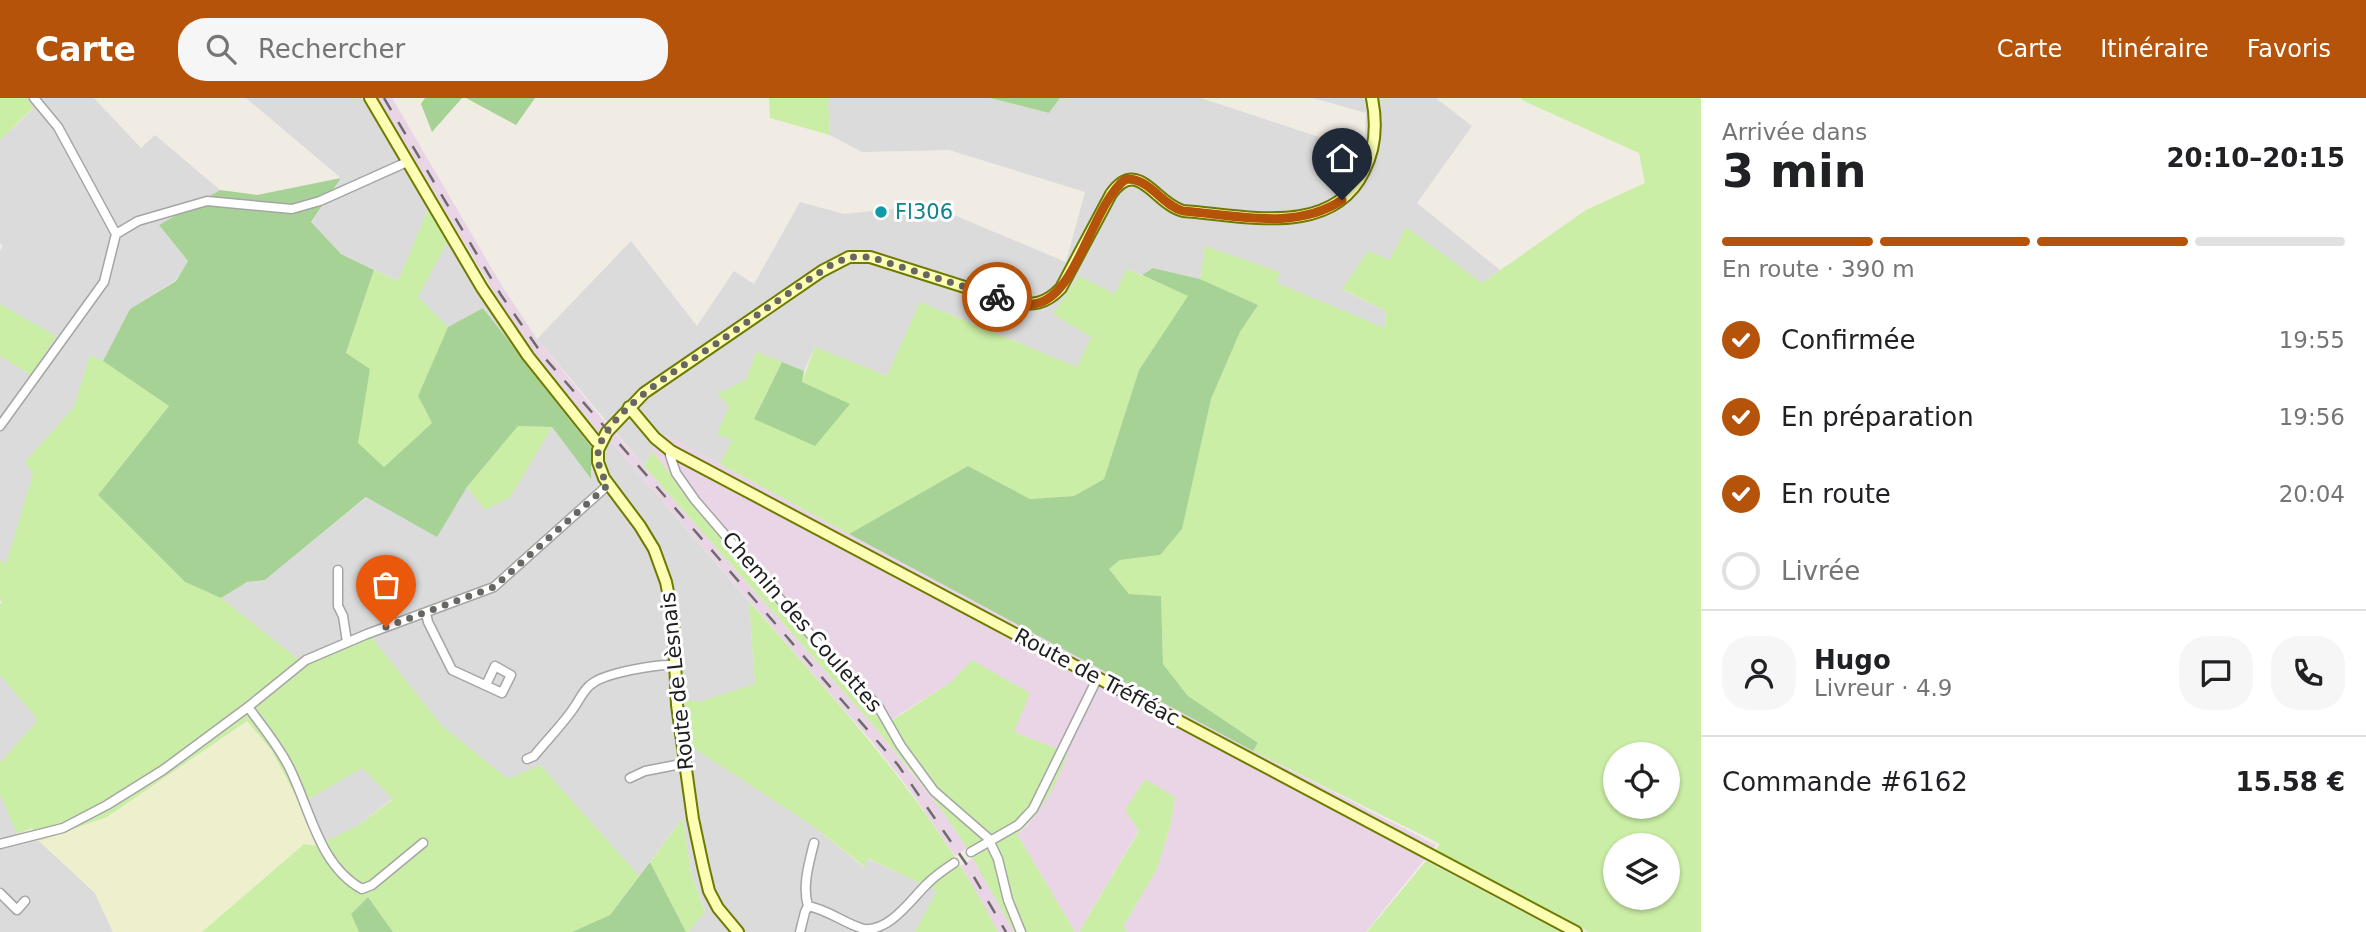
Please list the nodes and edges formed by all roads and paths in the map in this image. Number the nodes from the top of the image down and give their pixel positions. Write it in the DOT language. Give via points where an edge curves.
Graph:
graph roads {
  1 [pos="34,98"];
  2 [pos="370,98"];
  3 [pos="1373,98"];
  4 [pos="407,162"];
  5 [pos="116,234"];
  6 [pos="629,407"];
  7 [pos="0,426"];
  8 [pos="600,444"];
  9 [pos="671,451"];
  10 [pos="608,485"];
  11 [pos="338,569"];
  12 [pos="426,613"];
  13 [pos="347,642"];
  14 [pos="673,665"];
  15 [pos="1098,677"];
  16 [pos="486,685"];
  17 [pos="248,707"];
  18 [pos="527,759"];
  19 [pos="685,763"];
  20 [pos="630,778"];
  21 [pos="990,841"];
  22 [pos="422,843"];
  23 [pos="814,843"];
  24 [pos="0,844"];
  25 [pos="971,852"];
  26 [pos="954,863"];
  27 [pos="0,893"];
  28 [pos="26,901"];
  29 [pos="808,906"];
  30 [pos="738,932"];
  31 [pos="800,932"];
  32 [pos="1021,932"];
  33 [pos="1576,932"];
  1 -- 5 [label="street" via="58,127"];
  2 -- 4 [label="street"];
  3 -- 6 [label="street" via="1375,132 1368,164 1357,185 1321,212 1287,218 1183,211 1144,183 1126,179 1111,194 1061,288 1034,304 1012,302 870,257 849,257 811,278"];
  4 -- 5 [label="street" via="292,209 207,201 138,222"];
  4 -- 8 [label="street" via="528,356"];
  5 -- 7 [label="street" via="104,282"];
  6 -- 8 [label="street"];
  6 -- 9 [label="street, Route de Tréfféac"];
  8 -- 10 [label="street, Route de Lèsnais" via="598,462"];
  9 -- 15 [label="street, Route de Tréfféac"];
  9 -- 21 [label="street, Chemin des Coulettes" via="676,472 695,500 878,706 934,791"];
  10 -- 12 [label="street" via="494,587"];
  10 -- 14 [label="street, Route de Lèsnais" via="654,548 673,617"];
  11 -- 13 [label="street" via="338,606"];
  12 -- 13 [label="street"];
  12 -- 16 [label="street" via="452,670"];
  13 -- 17 [label="street" via="306,660"];
  14 -- 18 [label="street" via="593,682"];
  14 -- 19 [label="street, Route de Lèsnais"];
  15 -- 21 [label="street" via="1032,809 1018,825"];
  15 -- 33 [label="street, Route de Tréfféac"];
  17 -- 22 [label="street" via="288,765 328,857 352,883 362,889 372,885"];
  17 -- 24 [label="street" via="107,805 63,828"];
  19 -- 20 [label="street"];
  19 -- 30 [label="street, Route de Lèsnais" via="709,891"];
  21 -- 25 [label="street"];
  21 -- 32 [label="street, Chemin des Coulettes"];
  23 -- 29 [label="street" via="808,869"];
  26 -- 29 [label="street" via="930,880 890,922 876,929 864,929"];
  27 -- 28 [label="street" via="17,910"];
  29 -- 31 [label="street"];
}
